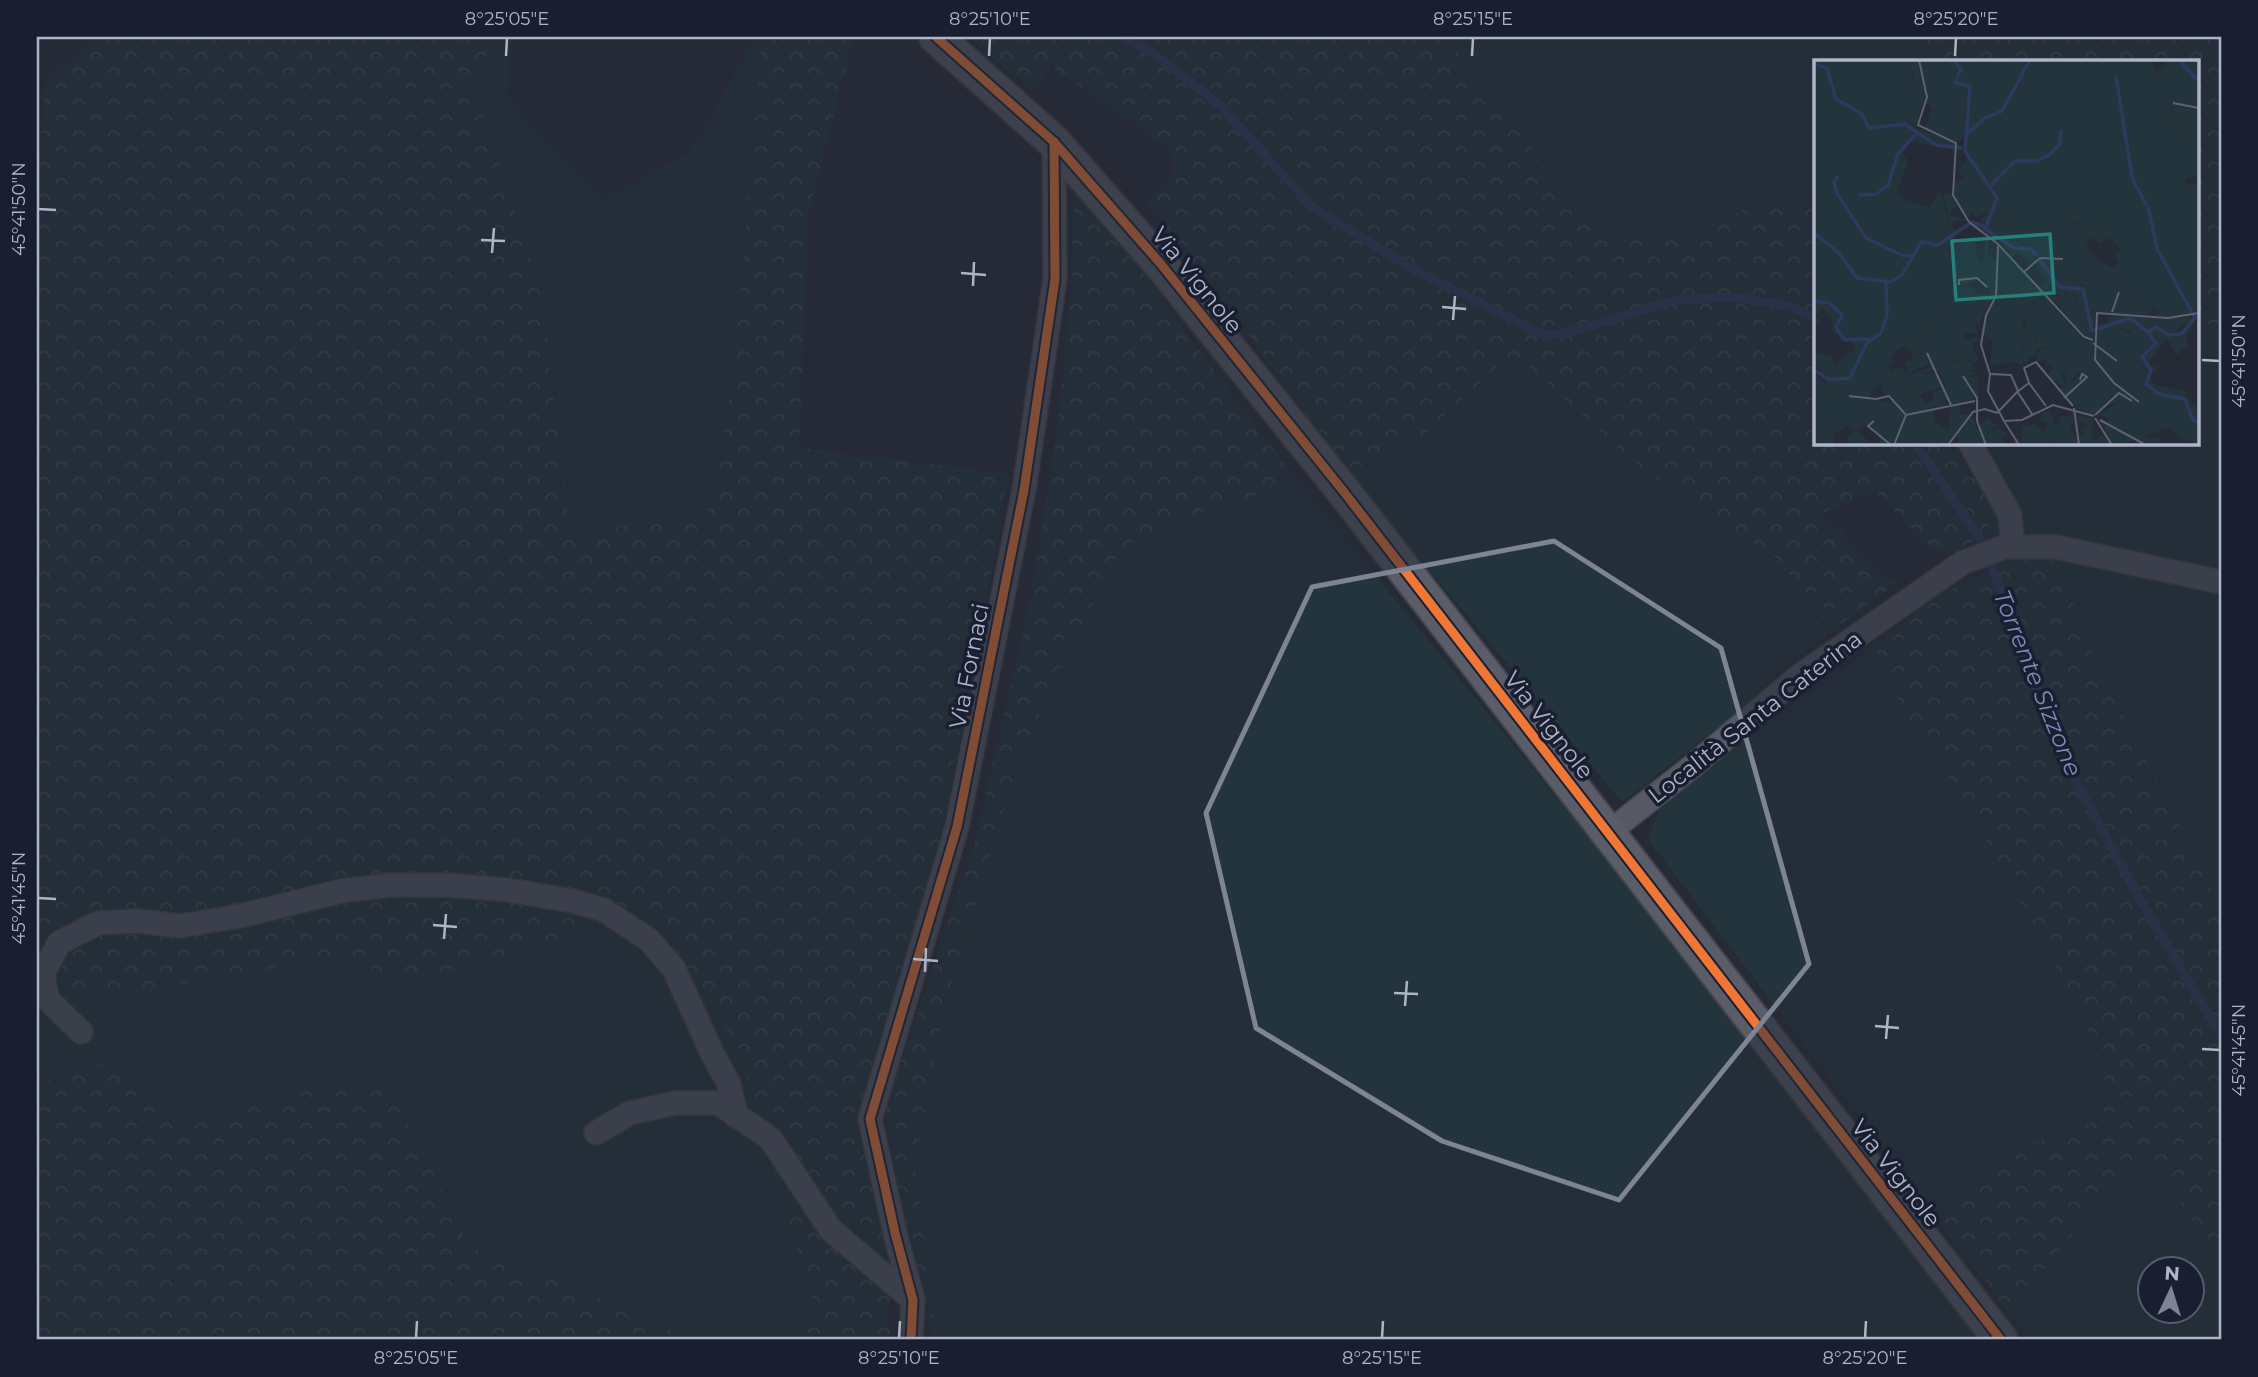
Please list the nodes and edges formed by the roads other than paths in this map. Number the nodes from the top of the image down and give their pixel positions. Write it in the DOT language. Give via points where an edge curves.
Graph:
graph roads {
  1 [pos="936,37"];
  2 [pos="1054,142"];
  3 [pos="1971,444"];
  4 [pos="2009,547"];
  5 [pos="2221,582"];
  6 [pos="1608,833"];
  7 [pos="81,1032"];
  8 [pos="736,1116"];
  9 [pos="596,1133"];
  10 [pos="913,1300"];
  11 [pos="911,1340"];
  12 [pos="2001,1340"];
  1 -- 2 [label="street"];
  2 -- 6 [label="street, Via Vignole" via="1160,264 1344,492"];
  2 -- 10 [label="street, Via Fornaci" via="1055,279 1024,490 957,827 870,1119"];
  3 -- 4 [label="street" via="2010,515"];
  4 -- 5 [label="street, Località Santa Caterina" via="2056,547"];
  4 -- 6 [label="street, Località Santa Caterina" via="1962,563 1798,677"];
  6 -- 12 [label="street, Via Vignole"];
  7 -- 8 [label="street" via="47,999 43,973 59,943 98,923 180,926 341,891 391,885 508,890 604,910 649,940 674,969 729,1084"];
  8 -- 9 [label="street" via="718,1103 675,1103 630,1113"];
  8 -- 10 [label="street" via="770,1138 831,1230"];
  10 -- 11 [label="street, Via Fornaci"];
}
